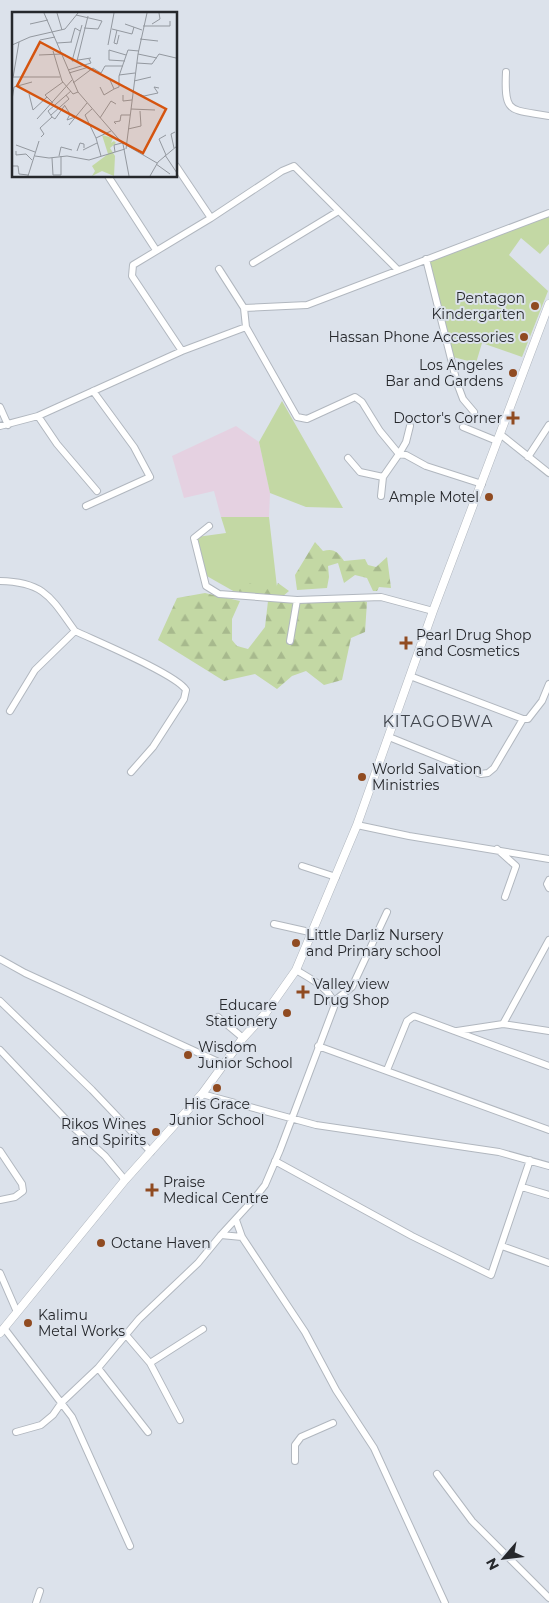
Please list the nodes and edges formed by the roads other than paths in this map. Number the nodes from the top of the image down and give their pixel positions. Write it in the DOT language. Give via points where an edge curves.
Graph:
graph roads {
  1 [pos="506,72"];
  2 [pos="549,116"];
  3 [pos="178,169"];
  4 [pos="109,178"];
  5 [pos="337,212"];
  6 [pos="549,213"];
  7 [pos="211,218"];
  8 [pos="156,250"];
  9 [pos="426,259"];
  10 [pos="253,263"];
  11 [pos="219,269"];
  12 [pos="398,270"];
  13 [pos="549,304"];
  14 [pos="244,308"];
  15 [pos="246,327"];
  16 [pos="182,352"];
  17 [pos="93,391"];
  18 [pos="0,407"];
  19 [pos="474,412"];
  20 [pos="38,416"];
  21 [pos="8,424"];
  22 [pos="549,425"];
  23 [pos="0,426"];
  24 [pos="410,426"];
  25 [pos="463,427"];
  26 [pos="498,437"];
  27 [pos="399,454"];
  28 [pos="528,457"];
  29 [pos="348,458"];
  30 [pos="549,473"];
  31 [pos="384,477"];
  32 [pos="482,484"];
  33 [pos="97,491"];
  34 [pos="381,496"];
  35 [pos="86,506"];
  36 [pos="209,526"];
  37 [pos="0,582"];
  38 [pos="297,600"];
  39 [pos="433,611"];
  40 [pos="75,631"];
  41 [pos="290,641"];
  42 [pos="410,676"];
  43 [pos="549,684"];
  44 [pos="10,711"];
  45 [pos="523,719"];
  46 [pos="389,737"];
  47 [pos="131,772"];
  48 [pos="357,825"];
  49 [pos="497,849"];
  50 [pos="549,859"];
  51 [pos="302,866"];
  52 [pos="336,877"];
  53 [pos="549,880"];
  54 [pos="549,888"];
  55 [pos="505,897"];
  56 [pos="387,912"];
  57 [pos="274,924"];
  58 [pos="314,933"];
  59 [pos="549,940"];
  60 [pos="0,959"];
  61 [pos="296,970"];
  62 [pos="0,1001"];
  63 [pos="334,1001"];
  64 [pos="218,1017"];
  65 [pos="503,1024"];
  66 [pos="549,1031"];
  67 [pos="456,1032"];
  68 [pos="243,1038"];
  69 [pos="318,1046"];
  70 [pos="0,1050"];
  71 [pos="225,1065"];
  72 [pos="549,1066"];
  73 [pos="387,1070"];
  74 [pos="202,1094"];
  75 [pos="292,1117"];
  76 [pos="549,1130"];
  77 [pos="0,1151"];
  78 [pos="151,1152"];
  79 [pos="530,1160"];
  80 [pos="274,1161"];
  81 [pos="549,1166"];
  82 [pos="125,1180"];
  83 [pos="522,1187"];
  84 [pos="549,1195"];
  85 [pos="0,1200"];
  86 [pos="236,1220"];
  87 [pos="220,1235"];
  88 [pos="242,1237"];
  89 [pos="502,1246"];
  90 [pos="549,1262"];
  91 [pos="0,1273"];
  92 [pos="17,1312"];
  93 [pos="203,1329"];
  94 [pos="2,1330"];
  95 [pos="126,1335"];
  96 [pos="150,1363"];
  97 [pos="98,1368"];
  98 [pos="62,1402"];
  99 [pos="180,1420"];
  100 [pos="333,1423"];
  101 [pos="16,1432"];
  102 [pos="148,1432"];
  103 [pos="294,1461"];
  104 [pos="437,1474"];
  105 [pos="130,1546"];
  106 [pos="40,1591"];
  107 [pos="549,1598"];
  108 [pos="36,1603"];
  109 [pos="445,1603"];
  1 -- 2 [label="street" via="505,96 509,105"];
  3 -- 7 [label="street"];
  4 -- 8 [label="street"];
  5 -- 7 [label="street" via="294,166"];
  5 -- 10 [label="street"];
  5 -- 12 [label="street"];
  6 -- 9 [label="street"];
  7 -- 8 [label="street"];
  8 -- 16 [label="street" via="133,265 131,272"];
  9 -- 12 [label="street"];
  9 -- 19 [label="street" via="457,383 463,399"];
  11 -- 14 [label="street"];
  12 -- 14 [label="street" via="307,305"];
  13 -- 26 [label="street"];
  14 -- 15 [label="street"];
  15 -- 16 [label="street"];
  15 -- 27 [label="street" via="297,416 307,419 355,397"];
  16 -- 17 [label="street"];
  17 -- 20 [label="street"];
  17 -- 35 [label="street" via="134,448 150,477"];
  18 -- 21 [label="street"];
  20 -- 21 [label="street"];
  20 -- 33 [label="street"];
  21 -- 23 [label="street"];
  22 -- 28 [label="street"];
  24 -- 27 [label="street"];
  25 -- 26 [label="street"];
  26 -- 28 [label="street"];
  26 -- 32 [label="street"];
  27 -- 31 [label="street"];
  27 -- 32 [label="street"];
  28 -- 30 [label="street"];
  29 -- 31 [label="street" via="360,472"];
  31 -- 34 [label="street"];
  32 -- 39 [label="street"];
  36 -- 38 [label="street" via="194,538 204,581 210,590 262,599"];
  37 -- 40 [label="street" via="45,591"];
  38 -- 39 [label="street" via="381,597"];
  38 -- 41 [label="street"];
  39 -- 42 [label="street"];
  40 -- 44 [label="street" via="35,670"];
  40 -- 47 [label="street" via="142,662 186,690 184,699 153,747"];
  42 -- 45 [label="street"];
  42 -- 46 [label="street"];
  43 -- 45 [label="street" via="542,701 528,719"];
  45 -- 46 [label="street" via="494,768 485,774"];
  46 -- 48 [label="street"];
  48 -- 49 [label="street"];
  48 -- 52 [label="street"];
  49 -- 50 [label="street"];
  49 -- 55 [label="street" via="516,866"];
  51 -- 52 [label="street"];
  52 -- 58 [label="street"];
  53 -- 54 [label="street"];
  56 -- 63 [label="street" via="352,987"];
  57 -- 58 [label="street"];
  58 -- 61 [label="street"];
  59 -- 65 [label="street"];
  60 -- 71 [label="street"];
  61 -- 63 [label="street" via="326,991"];
  61 -- 68 [label="street" via="265,1014"];
  62 -- 78 [label="street"];
  63 -- 69 [label="street"];
  64 -- 68 [label="street"];
  65 -- 66 [label="street"];
  65 -- 67 [label="street"];
  67 -- 72 [label="street"];
  67 -- 73 [label="street" via="411,1017"];
  68 -- 71 [label="street"];
  69 -- 73 [label="street"];
  69 -- 75 [label="street"];
  70 -- 82 [label="street"];
  71 -- 74 [label="street"];
  73 -- 76 [label="street"];
  74 -- 75 [label="street" via="262,1112"];
  74 -- 78 [label="street"];
  75 -- 79 [label="street" via="325,1127 500,1152"];
  75 -- 80 [label="street"];
  77 -- 85 [label="street" via="22,1184 23,1192"];
  78 -- 82 [label="street"];
  79 -- 81 [label="street"];
  79 -- 83 [label="street"];
  80 -- 86 [label="street" via="265,1185"];
  80 -- 89 [label="street" via="487,1275 494,1271"];
  82 -- 92 [label="street"];
  83 -- 84 [label="street"];
  83 -- 89 [label="street"];
  86 -- 87 [label="street"];
  86 -- 88 [label="street"];
  87 -- 88 [label="street"];
  87 -- 95 [label="street" via="198,1263"];
  88 -- 109 [label="street" via="300,1324 336,1390 374,1448"];
  89 -- 90 [label="street"];
  91 -- 92 [label="street"];
  92 -- 94 [label="street"];
  93 -- 96 [label="street"];
  94 -- 98 [label="street"];
  95 -- 96 [label="street"];
  95 -- 97 [label="street"];
  96 -- 99 [label="street"];
  97 -- 98 [label="street"];
  97 -- 102 [label="street"];
  98 -- 101 [label="street" via="41,1425"];
  98 -- 105 [label="street" via="72,1416"];
  100 -- 103 [label="street" via="301,1437 295,1445"];
  104 -- 107 [label="street" via="472,1521"];
  106 -- 108 [label="street"];
}
